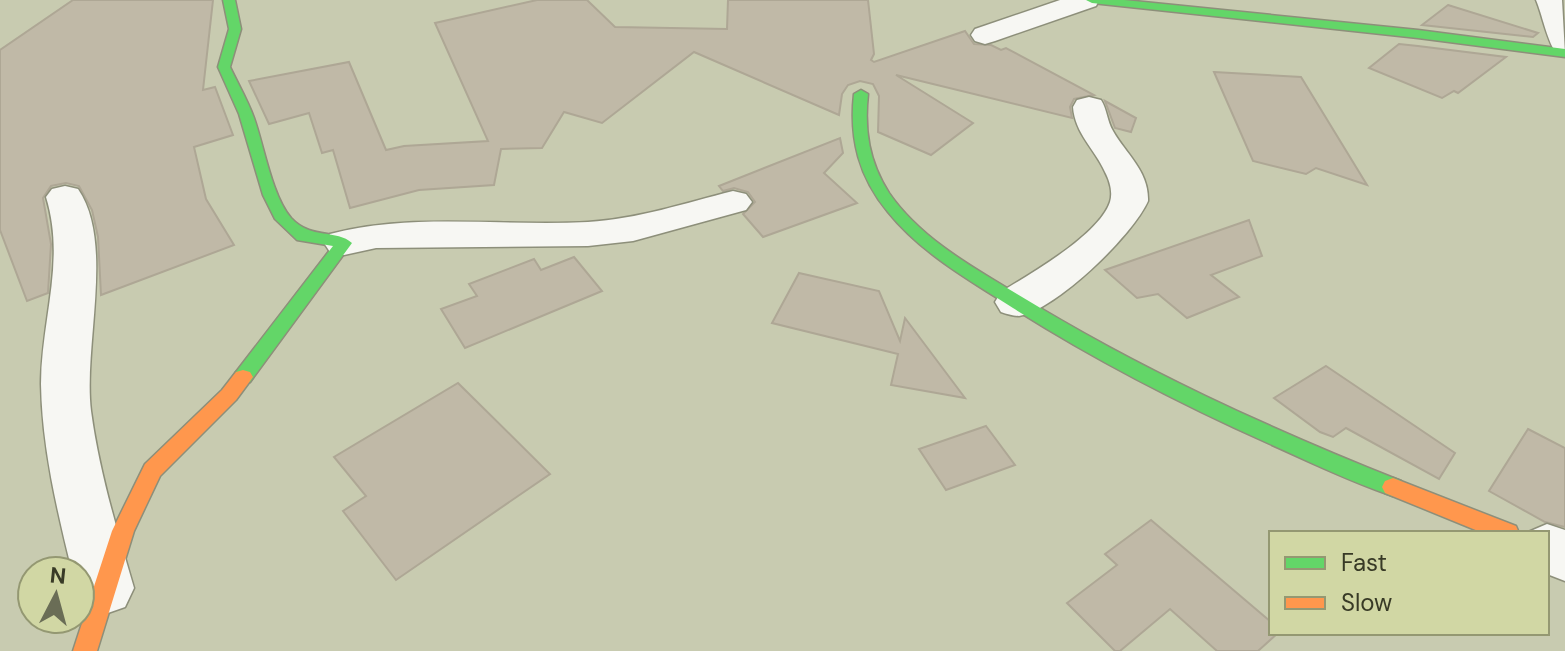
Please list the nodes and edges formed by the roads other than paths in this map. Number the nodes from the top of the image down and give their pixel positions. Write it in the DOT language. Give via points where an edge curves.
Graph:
graph roads {
  1 [pos="229,0"];
  2 [pos="1086,0"];
  3 [pos="1092,0"];
  4 [pos="1549,0"];
  5 [pos="985,35"];
  6 [pos="1565,45"];
  7 [pos="1565,53"];
  8 [pos="861,94"];
  9 [pos="1089,107"];
  10 [pos="65,197"];
  11 [pos="733,202"];
  12 [pos="344,243"];
  13 [pos="1016,302"];
  14 [pos="1503,531"];
  15 [pos="105,588"];
  16 [pos="85,651"];
  1 -- 12 [label="street" via="235,29 224,67 252,131 267,189 291,228 311,239"];
  2 -- 5 [label="street"];
  3 -- 7 [label="street"];
  4 -- 6 [label="street"];
  8 -- 13 [label="street" via="857,123 864,153 899,215"];
  9 -- 13 [label="street" via="1095,131 1130,189 1128,204 1119,220 1072,264"];
  10 -- 15 [label="street" via="78,241 65,383 73,467"];
  11 -- 12 [label="street" via="633,229 545,236 376,236"];
  12 -- 15 [label="street" via="229,395 152,470 123,531"];
  13 -- 14 [label="street" via="1162,387"];
  15 -- 16 [label="street"];
}
